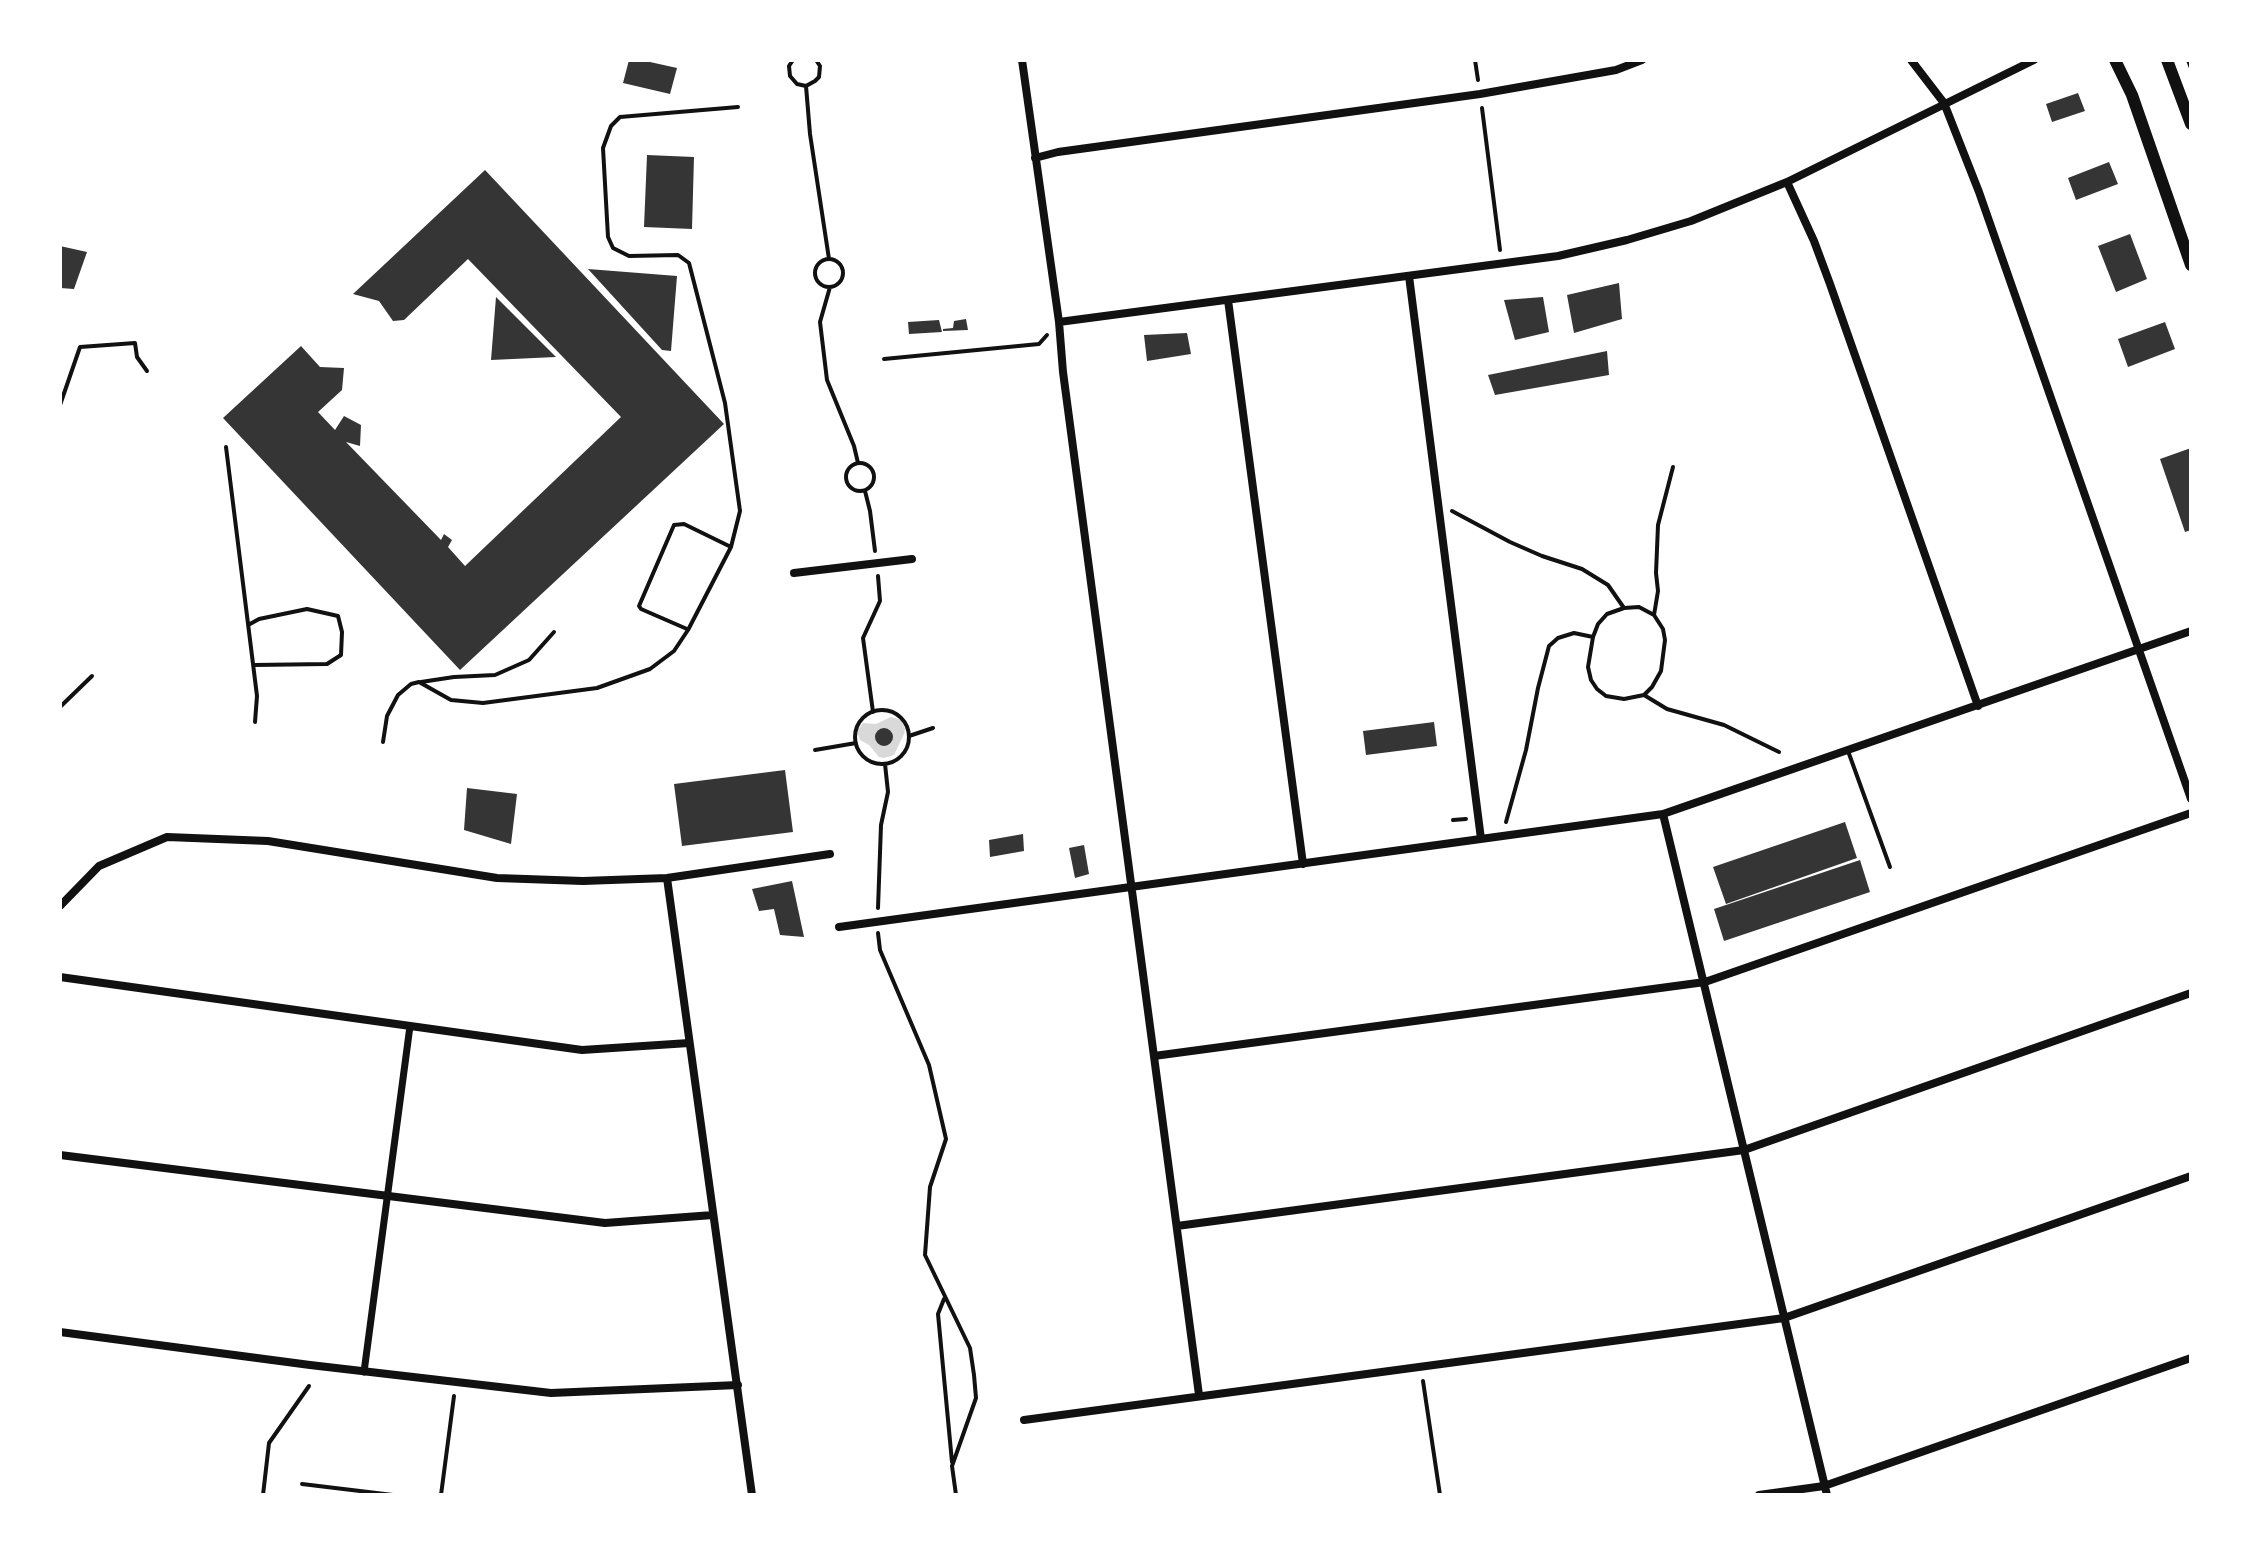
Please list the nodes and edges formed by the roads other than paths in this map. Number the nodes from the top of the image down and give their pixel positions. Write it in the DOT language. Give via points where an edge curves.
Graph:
graph roads {
  1 [pos="1022,60"];
  2 [pos="1642,60"];
  3 [pos="1911,60"];
  4 [pos="2034,60"];
  5 [pos="2115,60"];
  6 [pos="2167,60"];
  7 [pos="1944,103"];
  8 [pos="738,107"];
  9 [pos="2191,124"];
  10 [pos="1035,158"];
  11 [pos="1787,182"];
  12 [pos="2191,265"];
  13 [pos="1409,276"];
  14 [pos="1228,300"];
  15 [pos="1059,322"];
  16 [pos="226,447"];
  17 [pos="731,547"];
  18 [pos="912,559"];
  19 [pos="794,573"];
  20 [pos="250,624"];
  21 [pos="688,630"];
  22 [pos="2191,631"];
  23 [pos="554,632"];
  24 [pos="2139,648"];
  25 [pos="254,665"];
  26 [pos="419,682"];
  27 [pos="1978,706"];
  28 [pos="255,722"];
  29 [pos="383,742"];
  30 [pos="1848,751"];
  31 [pos="2191,799"];
  32 [pos="2191,813"];
  33 [pos="1663,814"];
  34 [pos="1481,839"];
  35 [pos="830,854"];
  36 [pos="1303,864"];
  37 [pos="1890,867"];
  38 [pos="667,878"];
  39 [pos="1132,887"];
  40 [pos="60,906"];
  41 [pos="839,927"];
  42 [pos="60,977"];
  43 [pos="1705,982"];
  44 [pos="2191,993"];
  45 [pos="410,1026"];
  46 [pos="689,1043"];
  47 [pos="1154,1056"];
  48 [pos="1744,1150"];
  49 [pos="60,1155"];
  50 [pos="2191,1176"];
  51 [pos="387,1196"];
  52 [pos="713,1215"];
  53 [pos="1177,1226"];
  54 [pos="1784,1318"];
  55 [pos="60,1332"];
  56 [pos="2191,1358"];
  57 [pos="364,1372"];
  58 [pos="738,1385"];
  59 [pos="1199,1395"];
  60 [pos="1024,1420"];
  61 [pos="1825,1490"];
  62 [pos="752,1495"];
  63 [pos="1759,1495"];
  1 -- 10 [label="street"];
  2 -- 10 [label="street" via="1616,70 1480,94"];
  3 -- 7 [label="street"];
  4 -- 7 [label="street"];
  5 -- 12 [label="main road"];
  6 -- 9 [label="main road"];
  7 -- 11 [label="street"];
  7 -- 24 [label="street"];
  8 -- 17 [label="lane" via="620,117 603,148 613,248 629,256 678,255 689,263 725,403 740,511"];
  10 -- 15 [label="street"];
  11 -- 13 [label="street" via="1659,232 1558,256"];
  11 -- 27 [label="street" via="1830,284"];
  13 -- 14 [label="street"];
  13 -- 34 [label="street"];
  14 -- 15 [label="street"];
  14 -- 36 [label="street"];
  15 -- 39 [label="street"];
  16 -- 20 [label="lane"];
  17 -- 21 [label="lane"];
  17 -- 21 [label="lane" via="684,524 674,525 639,606"];
  18 -- 19 [label="street"];
  20 -- 25 [label="lane"];
  20 -- 25 [label="lane" via="307,609 338,616 342,632 341,655 327,664"];
  21 -- 26 [label="lane" via="674,651 650,669 597,688 483,703 451,700"];
  22 -- 24 [label="street"];
  23 -- 26 [label="lane" via="529,660 495,675"];
  24 -- 27 [label="street"];
  24 -- 31 [label="street"];
  25 -- 28 [label="lane"];
  26 -- 29 [label="lane" via="398,695 387,716"];
  27 -- 30 [label="street"];
  30 -- 33 [label="street"];
  30 -- 37 [label="lane"];
  32 -- 43 [label="street"];
  33 -- 34 [label="street"];
  33 -- 43 [label="street"];
  34 -- 36 [label="street"];
  35 -- 38 [label="street"];
  36 -- 39 [label="street"];
  38 -- 40 [label="street" via="497,878 268,841 167,837 99,866"];
  38 -- 46 [label="street"];
  39 -- 41 [label="street"];
  39 -- 47 [label="street"];
  42 -- 45 [label="street"];
  43 -- 47 [label="street"];
  43 -- 48 [label="street"];
  44 -- 48 [label="street"];
  45 -- 46 [label="street" via="582,1050"];
  45 -- 51 [label="street"];
  46 -- 52 [label="street"];
  47 -- 53 [label="street"];
  48 -- 53 [label="street"];
  48 -- 54 [label="street"];
  49 -- 51 [label="street"];
  50 -- 54 [label="street"];
  51 -- 52 [label="street" via="605,1223"];
  51 -- 57 [label="street"];
  52 -- 58 [label="street"];
  53 -- 59 [label="street"];
  54 -- 59 [label="street"];
  54 -- 61 [label="street"];
  55 -- 57 [label="street"];
  56 -- 61 [label="street"];
  57 -- 58 [label="street" via="551,1393"];
  58 -- 62 [label="street"];
  59 -- 60 [label="street"];
  61 -- 63 [label="street"];
}
